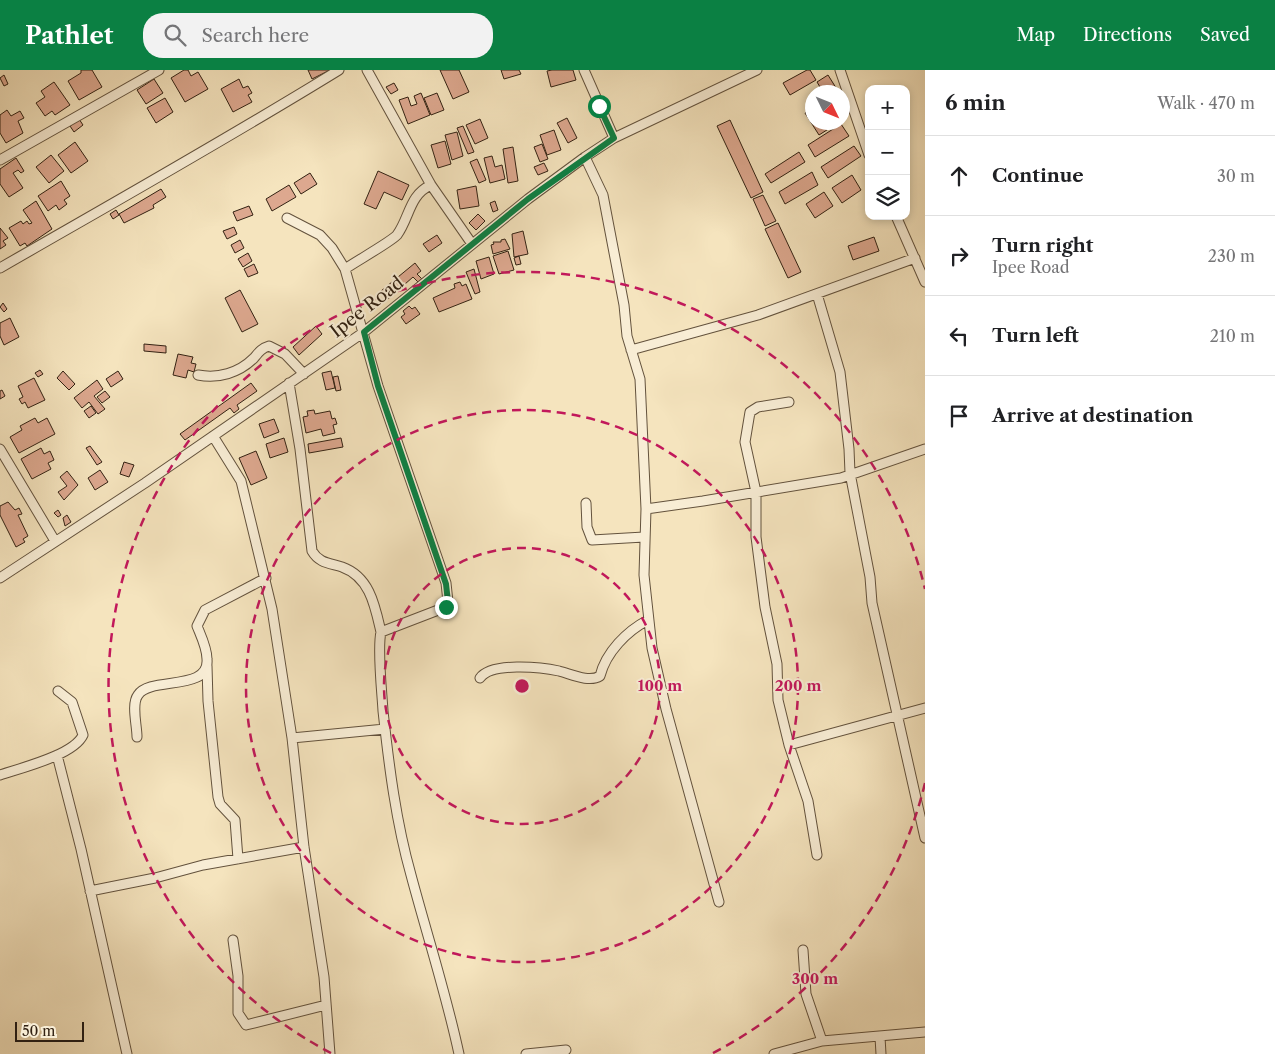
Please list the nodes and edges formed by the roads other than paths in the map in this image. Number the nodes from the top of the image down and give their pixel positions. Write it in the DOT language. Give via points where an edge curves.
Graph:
graph roads {
  1 [pos="159,70"];
  2 [pos="339,70"];
  3 [pos="368,70"];
  4 [pos="584,70"];
  5 [pos="757,70"];
  6 [pos="840,70"];
  7 [pos="614,138"];
  8 [pos="865,143"];
  9 [pos="585,157"];
  10 [pos="0,160"];
  11 [pos="431,185"];
  12 [pos="288,218"];
  13 [pos="898,220"];
  14 [pos="472,244"];
  15 [pos="915,258"];
  16 [pos="0,268"];
  17 [pos="345,268"];
  18 [pos="922,268"];
  19 [pos="925,282"];
  20 [pos="817,294"];
  21 [pos="364,332"];
  22 [pos="631,350"];
  23 [pos="304,374"];
  24 [pos="198,375"];
  25 [pos="289,383"];
  26 [pos="790,402"];
  27 [pos="214,436"];
  28 [pos="0,449"];
  29 [pos="925,449"];
  30 [pos="850,473"];
  31 [pos="756,492"];
  32 [pos="586,503"];
  33 [pos="646,509"];
  34 [pos="644,537"];
  35 [pos="55,541"];
  36 [pos="0,578"];
  37 [pos="266,578"];
  38 [pos="648,620"];
  39 [pos="381,632"];
  40 [pos="207,666"];
  41 [pos="480,678"];
  42 [pos="58,691"];
  43 [pos="925,708"];
  44 [pos="898,716"];
  45 [pos="385,729"];
  46 [pos="137,737"];
  47 [pos="292,738"];
  48 [pos="789,745"];
  49 [pos="57,755"];
  50 [pos="0,775"];
  51 [pos="925,838"];
  52 [pos="304,847"];
  53 [pos="817,855"];
  54 [pos="238,859"];
  55 [pos="90,891"];
  56 [pos="719,902"];
  57 [pos="233,940"];
  58 [pos="803,950"];
  59 [pos="326,1004"];
  60 [pos="925,1032"];
  61 [pos="880,1037"];
  62 [pos="822,1042"];
  63 [pos="566,1050"];
  64 [pos="126,1054"];
  65 [pos="330,1054"];
  66 [pos="459,1054"];
  67 [pos="526,1054"];
  68 [pos="774,1054"];
  69 [pos="881,1054"];
  1 -- 10 [label="street"];
  2 -- 16 [label="street" via="272,108 233,135"];
  3 -- 11 [label="street"];
  4 -- 7 [label="street"];
  5 -- 7 [label="street, Ipee Road"];
  6 -- 8 [label="street"];
  7 -- 9 [label="street, Ipee Road"];
  9 -- 14 [label="street, Ipee Road"];
  9 -- 22 [label="street" via="596,176 606,208"];
  11 -- 14 [label="street"];
  11 -- 17 [label="street" via="422,189 415,199 397,235"];
  12 -- 17 [label="street" via="320,235"];
  13 -- 15 [label="street"];
  14 -- 21 [label="street, Ipee Road"];
  15 -- 18 [label="street"];
  15 -- 20 [label="street"];
  17 -- 21 [label="street"];
  18 -- 19 [label="street"];
  20 -- 22 [label="street" via="758,315"];
  20 -- 30 [label="street" via="840,372"];
  21 -- 23 [label="street, Ipee Road"];
  21 -- 39 [label="street" via="378,386 439,560 448,602 442,610"];
  22 -- 33 [label="street" via="640,379"];
  23 -- 24 [label="street" via="285,354 269,346 227,374 217,377"];
  23 -- 25 [label="street, Ipee Road"];
  25 -- 27 [label="street, Ipee Road"];
  25 -- 39 [label="street" via="312,550 322,562 344,568 365,585 374,600"];
  26 -- 31 [label="street" via="750,412 745,442"];
  27 -- 35 [label="street, Ipee Road"];
  27 -- 37 [label="street" via="241,481"];
  28 -- 35 [label="street"];
  29 -- 30 [label="street"];
  30 -- 31 [label="street" via="841,478"];
  30 -- 44 [label="street" via="872,602"];
  31 -- 33 [label="street"];
  31 -- 48 [label="street" via="756,537 765,607 777,664 778,700"];
  32 -- 34 [label="street" via="587,527 592,540"];
  33 -- 34 [label="street"];
  34 -- 38 [label="street"];
  35 -- 36 [label="street, Ipee Road"];
  37 -- 40 [label="street" via="205,610 200,617 197,626 208,659"];
  37 -- 47 [label="street"];
  38 -- 41 [label="street" via="632,629 615,647 596,679 550,670 501,667 486,672"];
  38 -- 56 [label="street" via="666,709"];
  39 -- 45 [label="street"];
  40 -- 46 [label="street" via="193,678 149,687 138,695 134,703"];
  40 -- 54 [label="street" via="218,797 220,804 235,820"];
  42 -- 49 [label="street" via="72,702 83,735 77,744"];
  43 -- 44 [label="street"];
  44 -- 48 [label="street"];
  44 -- 51 [label="street"];
  45 -- 47 [label="street"];
  45 -- 66 [label="street" via="399,826 410,874 438,963"];
  47 -- 52 [label="street"];
  48 -- 53 [label="street" via="808,801"];
  49 -- 50 [label="street"];
  49 -- 55 [label="street"];
  52 -- 54 [label="street"];
  52 -- 59 [label="street"];
  54 -- 55 [label="street"];
  55 -- 64 [label="street"];
  57 -- 59 [label="street" via="238,976 238,1013 246,1025"];
  58 -- 62 [label="street" via="806,994"];
  59 -- 65 [label="street"];
  60 -- 61 [label="street"];
  61 -- 62 [label="street"];
  61 -- 69 [label="street"];
  62 -- 68 [label="street"];
  63 -- 67 [label="street"];
}
